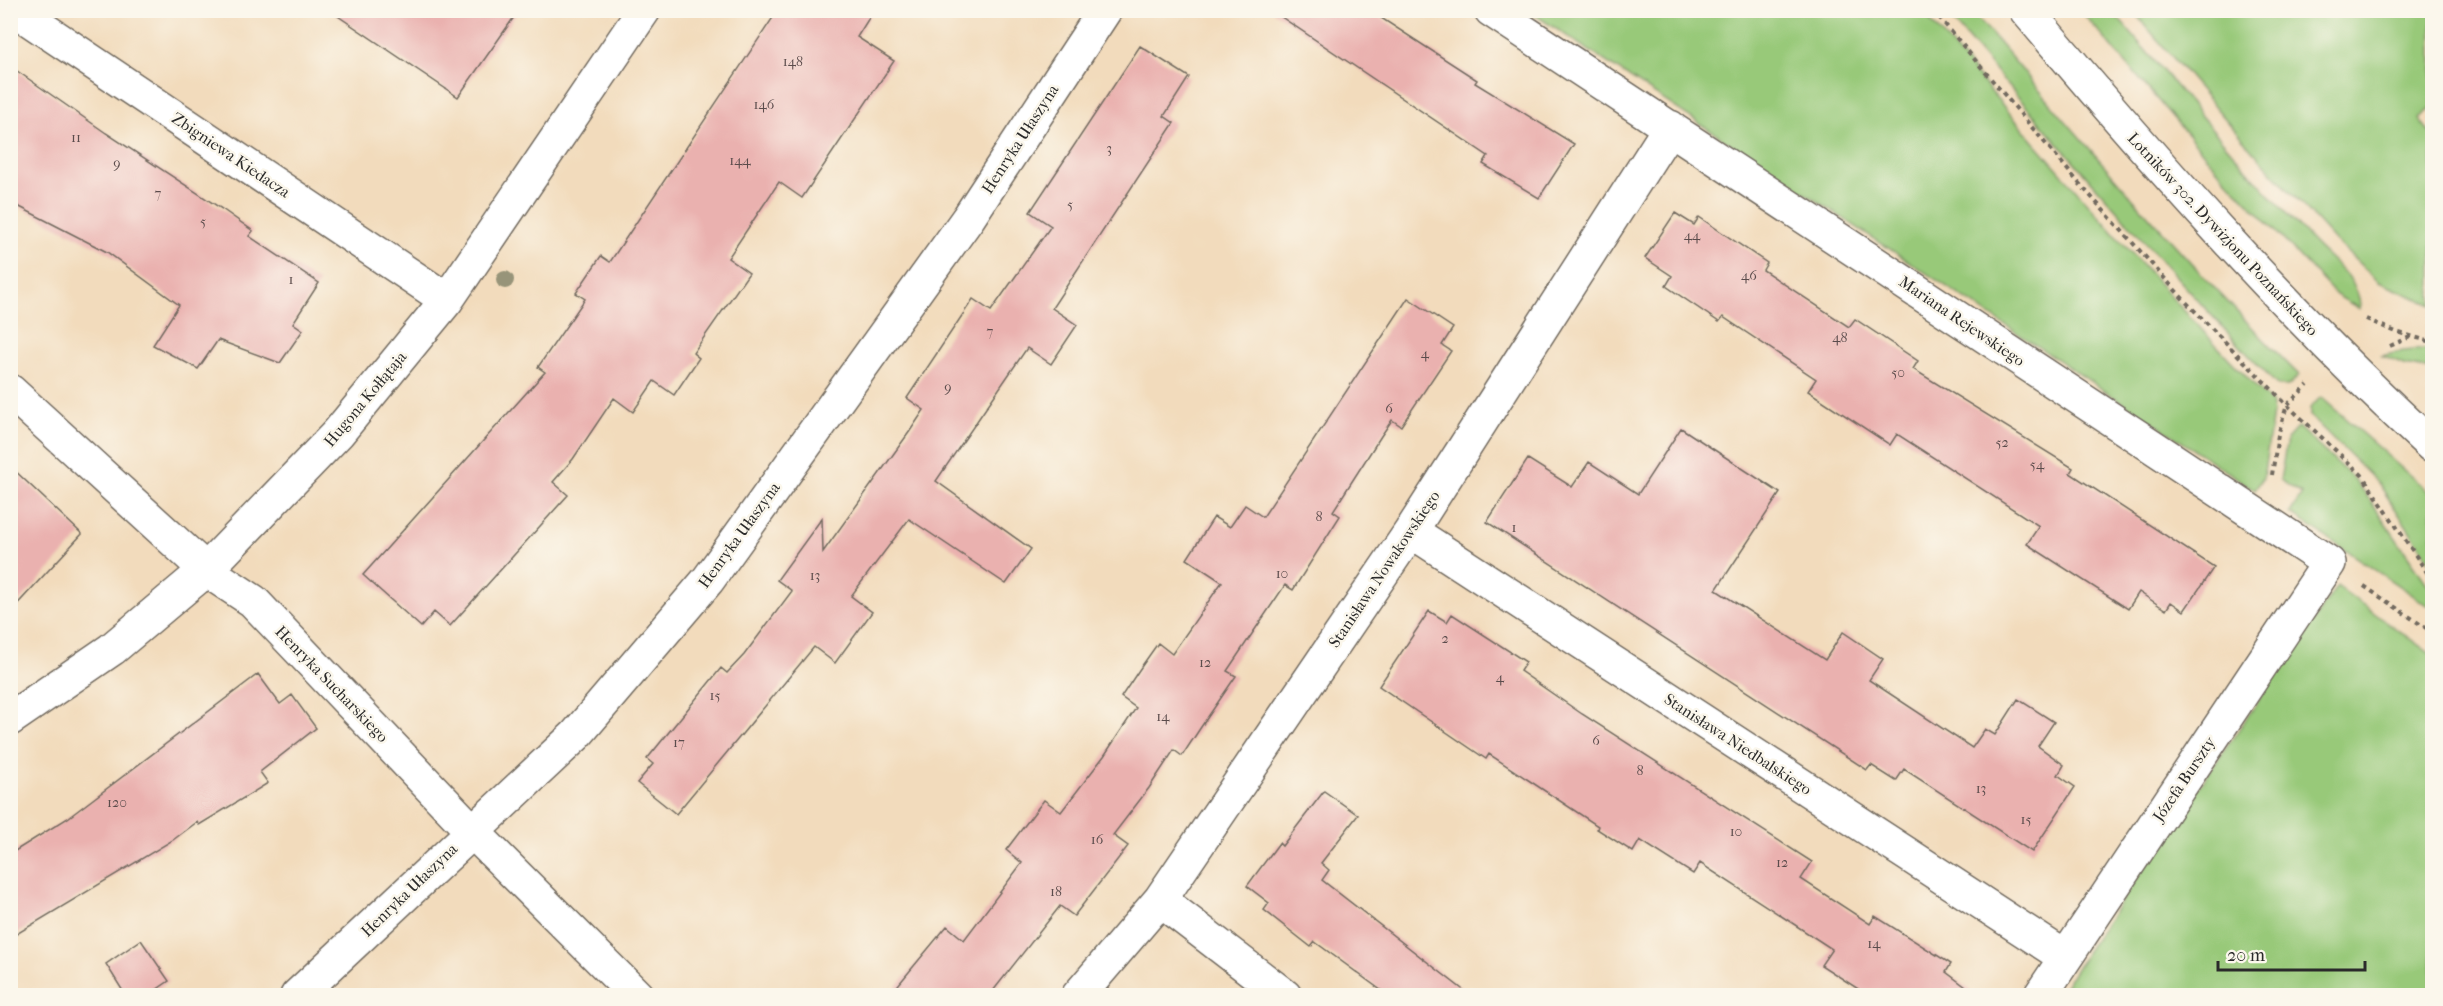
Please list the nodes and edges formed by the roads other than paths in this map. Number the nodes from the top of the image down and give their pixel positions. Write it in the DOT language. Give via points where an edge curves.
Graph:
graph roads {
  1 [pos="15,10"];
  2 [pos="1105,10"];
  3 [pos="1491,10"];
  4 [pos="2026,10"];
  5 [pos="637,13"];
  6 [pos="1670,127"];
  7 [pos="447,300"];
  8 [pos="10,391"];
  9 [pos="2433,446"];
  10 [pos="1411,531"];
  11 [pos="2329,563"];
  12 [pos="206,570"];
  13 [pos="10,719"];
  14 [pos="472,831"];
  15 [pos="1160,900"];
  16 [pos="2065,957"];
  17 [pos="297,996"];
  18 [pos="638,996"];
  19 [pos="1078,996"];
  20 [pos="1285,996"];
  21 [pos="2040,996"];
  1 -- 7 [label="street, Zbigniewa Kiedacza"];
  2 -- 14 [label="street, Henryka Ułaszyna" via="969,217 708,580 576,735"];
  3 -- 6 [label="street, Mariana Rejewskiego"];
  4 -- 9 [label="street, Lotników 302. Dywizjonu Poznańskiego" via="2227,242 2338,357"];
  5 -- 7 [label="street, Hugona Kołłątaja"];
  6 -- 10 [label="street, Stanisława Nowakowskiego"];
  6 -- 11 [label="street, Mariana Rejewskiego"];
  7 -- 12 [label="street, Hugona Kołłątaja" via="338,433"];
  8 -- 12 [label="street, Henryka Sucharskiego"];
  10 -- 15 [label="street, Stanisława Nowakowskiego"];
  10 -- 16 [label="street, Stanisława Niedbalskiego"];
  11 -- 16 [label="street, Józefa Burszty"];
  12 -- 13 [label="street, Hugona Kołłątaja" via="112,649"];
  12 -- 14 [label="street, Henryka Sucharskiego" via="253,600"];
  14 -- 17 [label="street, Henryka Ułaszyna"];
  14 -- 18 [label="street, Henryka Sucharskiego"];
  15 -- 19 [label="street, Stanisława Nowakowskiego"];
  15 -- 20 [label="street"];
  16 -- 21 [label="street, Józefa Burszty"];
}
